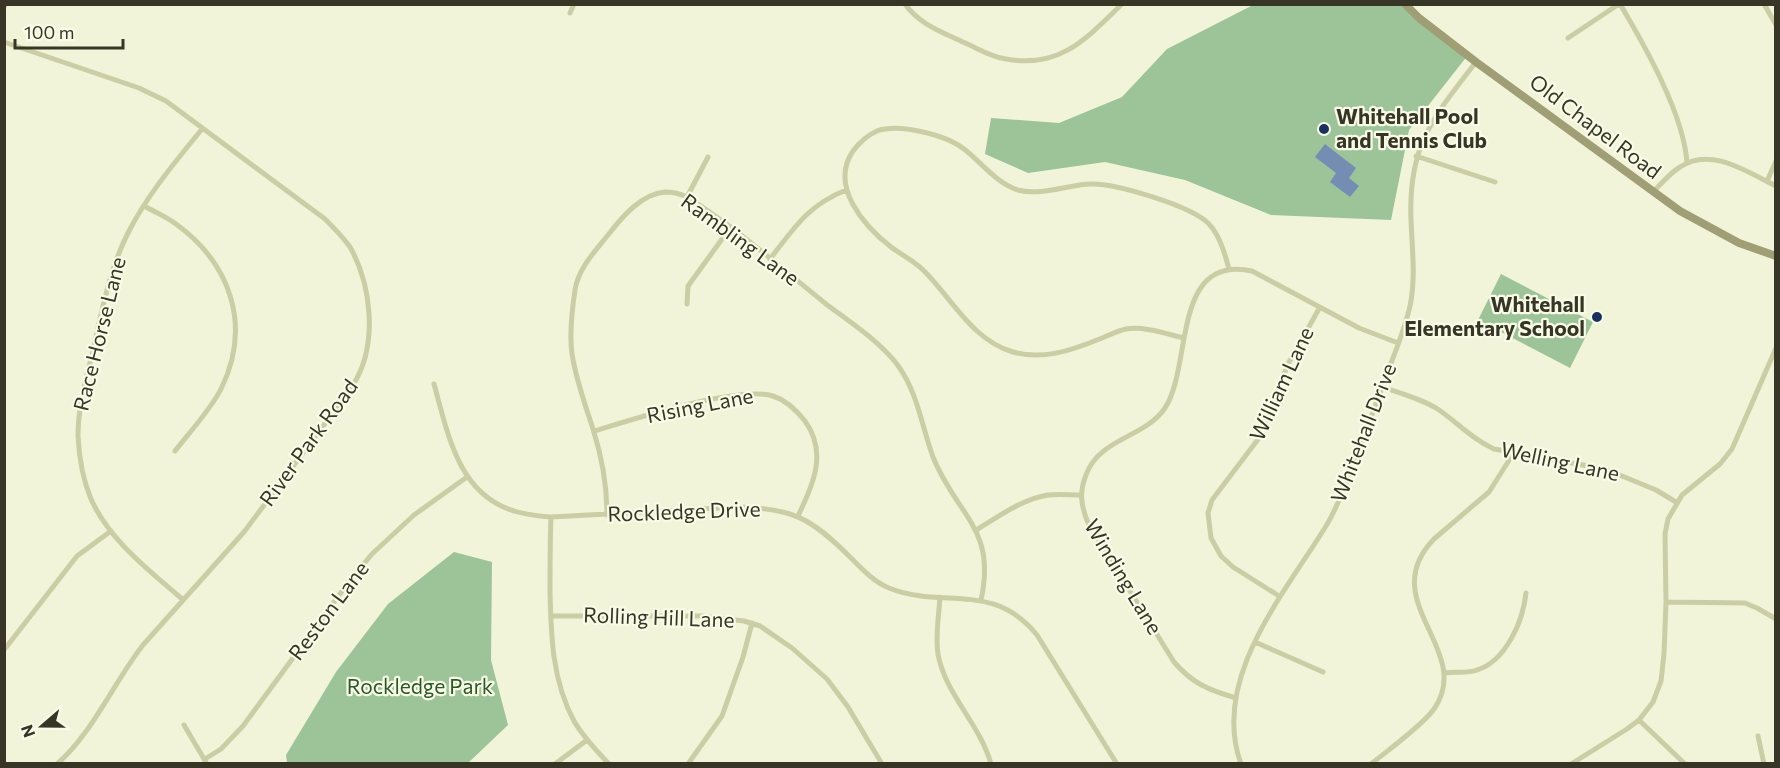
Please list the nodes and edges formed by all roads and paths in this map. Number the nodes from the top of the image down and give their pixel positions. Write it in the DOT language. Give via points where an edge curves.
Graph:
graph roads {
  1 [pos="574,4"];
  2 [pos="905,4"];
  3 [pos="1122,4"];
  4 [pos="1405,4"];
  5 [pos="1619,4"];
  6 [pos="1764,4"];
  7 [pos="570,13"];
  8 [pos="1776,25"];
  9 [pos="1568,38"];
  10 [pos="4,42"];
  11 [pos="1476,62"];
  12 [pos="202,129"];
  13 [pos="1416,156"];
  14 [pos="708,157"];
  15 [pos="1776,161"];
  16 [pos="1687,163"];
  17 [pos="1495,182"];
  18 [pos="1767,182"];
  19 [pos="1776,186"];
  20 [pos="846,190"];
  21 [pos="1653,192"];
  22 [pos="687,197"];
  23 [pos="144,206"];
  24 [pos="730,228"];
  25 [pos="1776,256"];
  26 [pos="770,259"];
  27 [pos="1229,269"];
  28 [pos="687,304"];
  29 [pos="1320,307"];
  30 [pos="1185,338"];
  31 [pos="1398,343"];
  32 [pos="1776,348"];
  33 [pos="434,384"];
  34 [pos="1382,387"];
  35 [pos="594,431"];
  36 [pos="176,452"];
  37 [pos="1514,454"];
  38 [pos="467,477"];
  39 [pos="1081,495"];
  40 [pos="1676,502"];
  41 [pos="607,515"];
  42 [pos="798,516"];
  43 [pos="551,517"];
  44 [pos="976,530"];
  45 [pos="111,531"];
  46 [pos="1526,594"];
  47 [pos="1279,596"];
  48 [pos="940,597"];
  49 [pos="182,599"];
  50 [pos="981,600"];
  51 [pos="1666,602"];
  52 [pos="551,616"];
  53 [pos="1776,619"];
  54 [pos="752,623"];
  55 [pos="1255,642"];
  56 [pos="4,650"];
  57 [pos="1323,672"];
  58 [pos="1444,673"];
  59 [pos="1236,698"];
  60 [pos="1639,720"];
  61 [pos="184,726"];
  62 [pos="1758,736"];
  63 [pos="587,740"];
  64 [pos="206,761"];
  65 [pos="57,764"];
  66 [pos="555,764"];
  67 [pos="609,764"];
  68 [pos="688,764"];
  69 [pos="882,764"];
  70 [pos="991,764"];
  71 [pos="1117,764"];
  72 [pos="1241,764"];
  73 [pos="1371,764"];
  74 [pos="1571,764"];
  75 [pos="1685,764"];
  76 [pos="1764,764"];
  1 -- 7 [label="street"];
  2 -- 3 [label="street" via="923,22 993,55 1016,60 1050,58 1067,52"];
  4 -- 11 [label="street, Old Chapel Road"];
  5 -- 9 [label="street"];
  5 -- 16 [label="street" via="1676,115"];
  6 -- 8 [label="street"];
  10 -- 12 [label="street, River Park Road" via="139,88 166,101"];
  11 -- 13 [label="street, Whitehall Drive" via="1432,122"];
  11 -- 21 [label="street, Old Chapel Road"];
  12 -- 23 [label="street, Race Horse Lane"];
  12 -- 49 [label="street, River Park Road" via="336,229 349,246 363,280 369,332 357,377 344,398 244,532"];
  13 -- 17 [label="street"];
  13 -- 31 [label="street, Whitehall Drive" via="1411,187 1412,296"];
  14 -- 22 [label="street"];
  15 -- 18 [label="street"];
  16 -- 18 [label="street" via="1698,158 1712,159"];
  16 -- 21 [label="street"];
  18 -- 19 [label="street"];
  20 -- 26 [label="street" via="806,214"];
  20 -- 27 [label="street" via="847,164 851,153 864,140 889,128 918,132 959,146 1019,190 1102,184 1194,213 1212,226"];
  20 -- 30 [label="street" via="872,230 926,272 976,330 1004,349 1046,355 1129,328"];
  21 -- 25 [label="street, Old Chapel Road" via="1722,235"];
  22 -- 24 [label="street, Rambling Lane"];
  22 -- 35 [label="street, Rambling Lane" via="667,192 643,200 614,227 578,278 572,348"];
  23 -- 36 [label="street" via="175,223 200,244 226,282 235,318 233,355 220,391"];
  23 -- 45 [label="street, Race Horse Lane" via="117,258 80,407 78,436 83,471 91,499"];
  24 -- 26 [label="street, Rambling Lane"];
  24 -- 28 [label="street" via="688,286"];
  26 -- 44 [label="street, Rambling Lane" via="897,364 914,396 934,459"];
  27 -- 29 [label="street" via="1252,271"];
  27 -- 30 [label="street, Winding Lane" via="1206,281 1196,294"];
  29 -- 31 [label="street"];
  29 -- 47 [label="street, William Lane" via="1288,364 1259,438 1212,500 1208,513 1211,538 1221,556"];
  30 -- 39 [label="street, Winding Lane" via="1164,409 1142,428 1101,452 1087,471"];
  31 -- 34 [label="street, Whitehall Drive"];
  32 -- 40 [label="street" via="1732,449"];
  33 -- 38 [label="street, Rockledge Drive" via="454,454"];
  34 -- 37 [label="street, Welling Lane" via="1424,401 1487,446"];
  34 -- 47 [label="street, Whitehall Drive" via="1336,507"];
  35 -- 41 [label="street, Rambling Lane" via="604,473"];
  35 -- 42 [label="street, Rising Lane" via="718,399 756,393 774,396 797,412 812,432 816,446 816,476"];
  37 -- 40 [label="street, Welling Lane" via="1605,469"];
  37 -- 58 [label="street" via="1489,492 1425,548 1415,567 1414,592"];
  38 -- 43 [label="street, Rockledge Drive" via="504,507"];
  38 -- 64 [label="street, Reston Lane" via="414,515 372,554 243,726"];
  39 -- 44 [label="street" via="1036,498"];
  39 -- 59 [label="street, Winding Lane" via="1093,533 1174,662 1203,687"];
  40 -- 51 [label="street" via="1666,526"];
  41 -- 42 [label="street, Rockledge Drive" via="764,507"];
  41 -- 43 [label="street, Rockledge Drive"];
  42 -- 48 [label="street, Rockledge Drive" via="818,527 887,588"];
  43 -- 52 [label="street"];
  44 -- 50 [label="street, Rambling Lane" via="986,566"];
  45 -- 49 [label="street, Race Horse Lane"];
  45 -- 56 [label="street" via="77,556"];
  46 -- 58 [label="street" via="1522,615 1496,659 1480,670"];
  47 -- 55 [label="street, Whitehall Drive"];
  48 -- 50 [label="street, Rockledge Drive"];
  48 -- 70 [label="street" via="937,645 942,668 979,733"];
  49 -- 65 [label="street, River Park Road" via="128,664 74,746"];
  50 -- 71 [label="street, Rockledge Drive" via="1014,614 1030,627"];
  51 -- 53 [label="street" via="1744,603"];
  51 -- 60 [label="street" via="1661,681 1653,702"];
  52 -- 54 [label="street, Rolling Hill Lane" via="702,616"];
  52 -- 63 [label="street" via="553,662 559,686"];
  54 -- 68 [label="street" via="722,716"];
  54 -- 69 [label="street, Rolling Hill Lane" via="792,648 827,679"];
  55 -- 57 [label="street"];
  55 -- 59 [label="street, Whitehall Drive"];
  58 -- 73 [label="street" via="1433,711"];
  59 -- 72 [label="street, Whitehall Drive" via="1233,732"];
  60 -- 74 [label="street"];
  60 -- 75 [label="street"];
  61 -- 64 [label="street"];
  62 -- 76 [label="street"];
  63 -- 66 [label="street"];
  63 -- 67 [label="street"];
}
